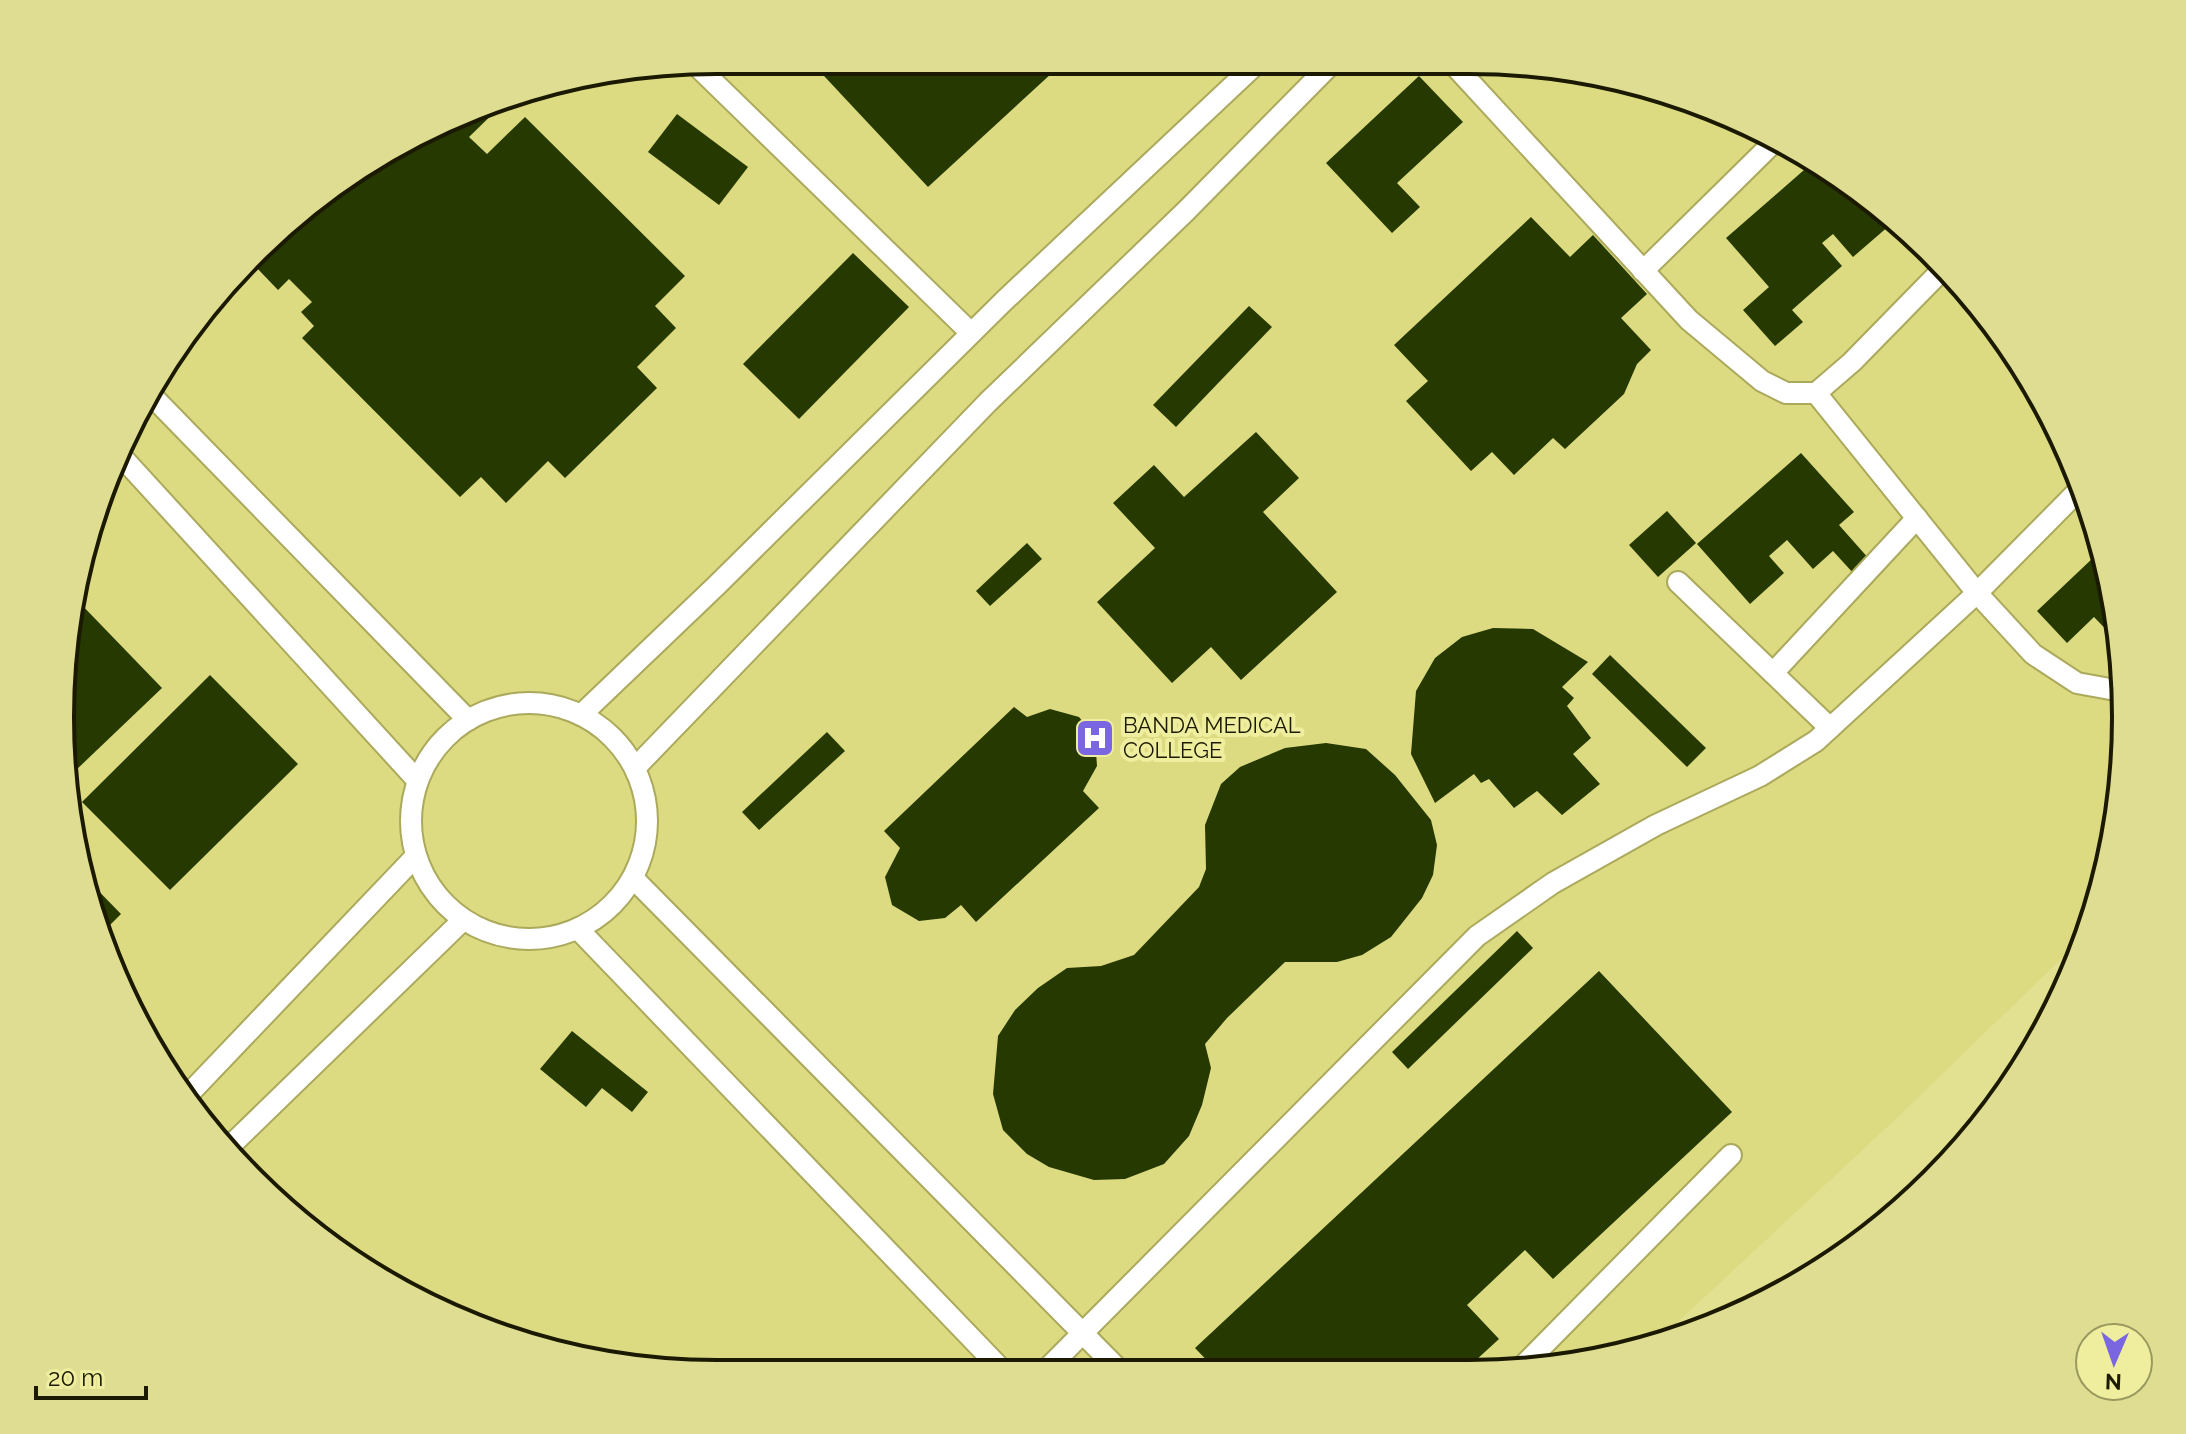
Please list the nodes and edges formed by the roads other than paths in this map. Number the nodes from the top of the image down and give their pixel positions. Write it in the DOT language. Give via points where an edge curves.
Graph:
graph roads {
  1 [pos="706,74"];
  2 [pos="1245,74"];
  3 [pos="1321,74"];
  4 [pos="1462,74"];
  5 [pos="1768,148"];
  6 [pos="1643,271"];
  7 [pos="1936,276"];
  8 [pos="971,333"];
  9 [pos="1816,393"];
  10 [pos="157,401"];
  11 [pos="127,462"];
  12 [pos="2073,496"];
  13 [pos="1917,518"];
  14 [pos="1678,582"];
  15 [pos="1977,593"];
  16 [pos="1773,673"];
  17 [pos="2111,689"];
  18 [pos="581,715"];
  19 [pos="468,720"];
  20 [pos="1830,728"];
  21 [pos="635,768"];
  22 [pos="417,780"];
  23 [pos="415,857"];
  24 [pos="633,878"];
  25 [pos="463,920"];
  26 [pos="578,929"];
  27 [pos="193,1089"];
  28 [pos="235,1142"];
  29 [pos="1731,1155"];
  30 [pos="1084,1332"];
  31 [pos="1532,1356"];
  32 [pos="992,1360"];
  33 [pos="1056,1360"];
  34 [pos="1110,1360"];
  1 -- 8 [label="lane"];
  2 -- 8 [label="lane"];
  3 -- 21 [label="lane" via="988,402"];
  4 -- 6 [label="lane"];
  5 -- 6 [label="lane"];
  6 -- 9 [label="lane" via="1689,320 1762,381 1786,393"];
  7 -- 9 [label="lane"];
  8 -- 18 [label="lane"];
  9 -- 13 [label="lane"];
  10 -- 19 [label="lane"];
  11 -- 22 [label="lane"];
  12 -- 15 [label="lane"];
  13 -- 15 [label="lane"];
  13 -- 16 [label="lane"];
  14 -- 16 [label="lane"];
  15 -- 17 [label="lane" via="2033,654 2077,683"];
  15 -- 20 [label="lane"];
  16 -- 20 [label="lane"];
  18 -- 19 [label="lane" via="545,704 505,705"];
  18 -- 21 [label="lane" via="612,737"];
  19 -- 22 [label="lane" via="437,745"];
  20 -- 30 [label="lane" via="1760,776 1656,825 1553,883 1477,936"];
  21 -- 24 [label="lane" via="647,804 646,842"];
  22 -- 23 [label="lane" via="410,818"];
  23 -- 25 [label="lane" via="434,893"];
  23 -- 27 [label="lane"];
  24 -- 26 [label="lane" via="609,908"];
  24 -- 30 [label="lane"];
  25 -- 26 [label="lane" via="499,936 539,939"];
  25 -- 28 [label="lane"];
  26 -- 32 [label="lane"];
  29 -- 31 [label="lane"];
  30 -- 33 [label="lane"];
  30 -- 34 [label="lane"];
}
